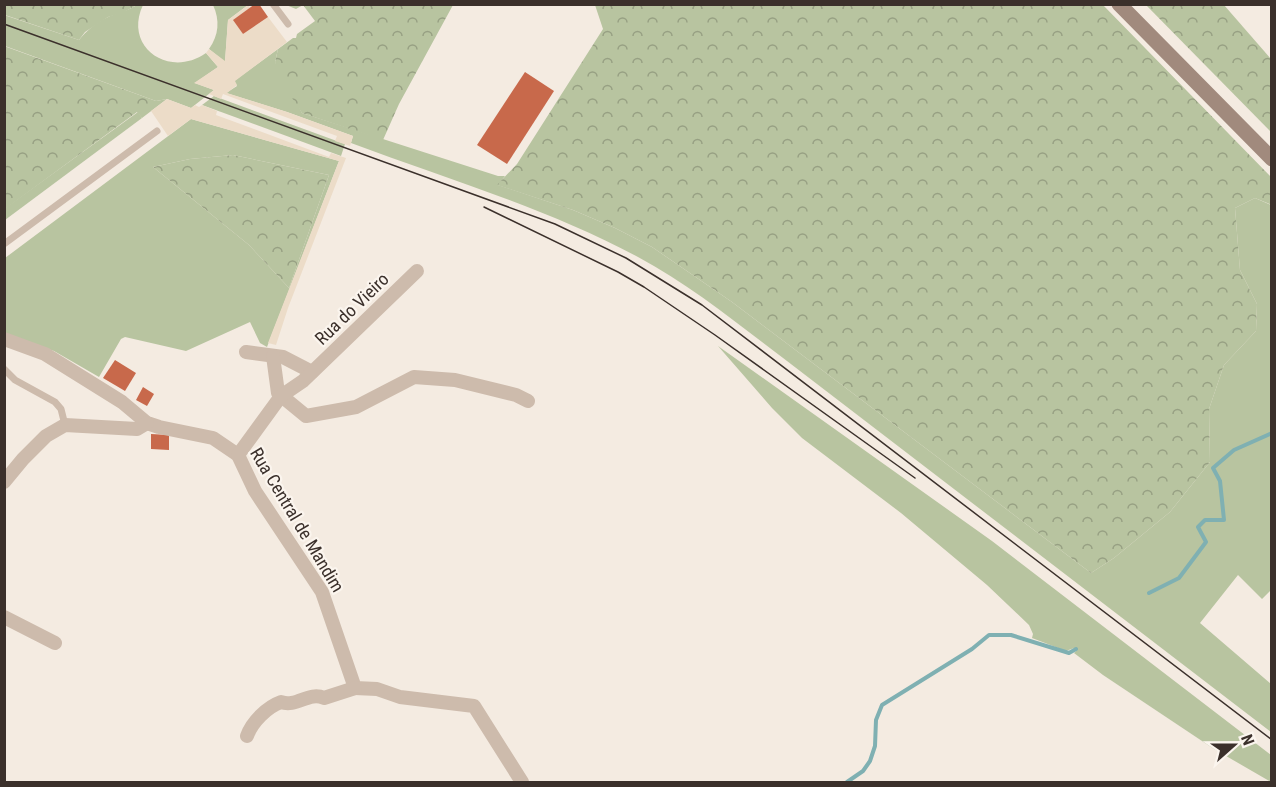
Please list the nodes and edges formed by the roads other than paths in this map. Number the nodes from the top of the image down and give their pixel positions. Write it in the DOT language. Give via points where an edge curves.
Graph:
graph roads {
  1 [pos="273,4"];
  2 [pos="1119,4"];
  3 [pos="288,24"];
  4 [pos="157,131"];
  5 [pos="1272,159"];
  6 [pos="4,244"];
  7 [pos="417,271"];
  8 [pos="4,339"];
  9 [pos="246,352"];
  10 [pos="273,356"];
  11 [pos="4,369"];
  12 [pos="312,372"];
  13 [pos="280,396"];
  14 [pos="528,401"];
  15 [pos="147,423"];
  16 [pos="65,425"];
  17 [pos="238,455"];
  18 [pos="4,482"];
  19 [pos="4,617"];
  20 [pos="55,643"];
  21 [pos="355,688"];
  22 [pos="247,735"];
  23 [pos="522,783"];
  1 -- 3 [label="lane"];
  2 -- 5 [label="main road"];
  4 -- 6 [label="lane"];
  7 -- 12 [label="street, Rua do Vieiro"];
  8 -- 15 [label="street, Rua Central de Mandim" via="45,354 122,402"];
  9 -- 10 [label="street"];
  10 -- 12 [label="street"];
  10 -- 13 [label="street"];
  11 -- 16 [label="lane" via="15,380 55,402"];
  12 -- 13 [label="street, Rua do Vieiro"];
  13 -- 14 [label="street" via="306,416 356,407 414,377 455,380"];
  13 -- 17 [label="street, Rua do Vieiro"];
  15 -- 16 [label="street" via="137,429"];
  15 -- 17 [label="street, Rua Central de Mandim" via="213,438"];
  16 -- 18 [label="street" via="46,436"];
  17 -- 21 [label="street, Rua Central de Mandim" via="255,491 322,592"];
  19 -- 20 [label="street"];
  21 -- 22 [label="street" via="324,698 275,704 251,725"];
  21 -- 23 [label="street" via="474,706"];
}
